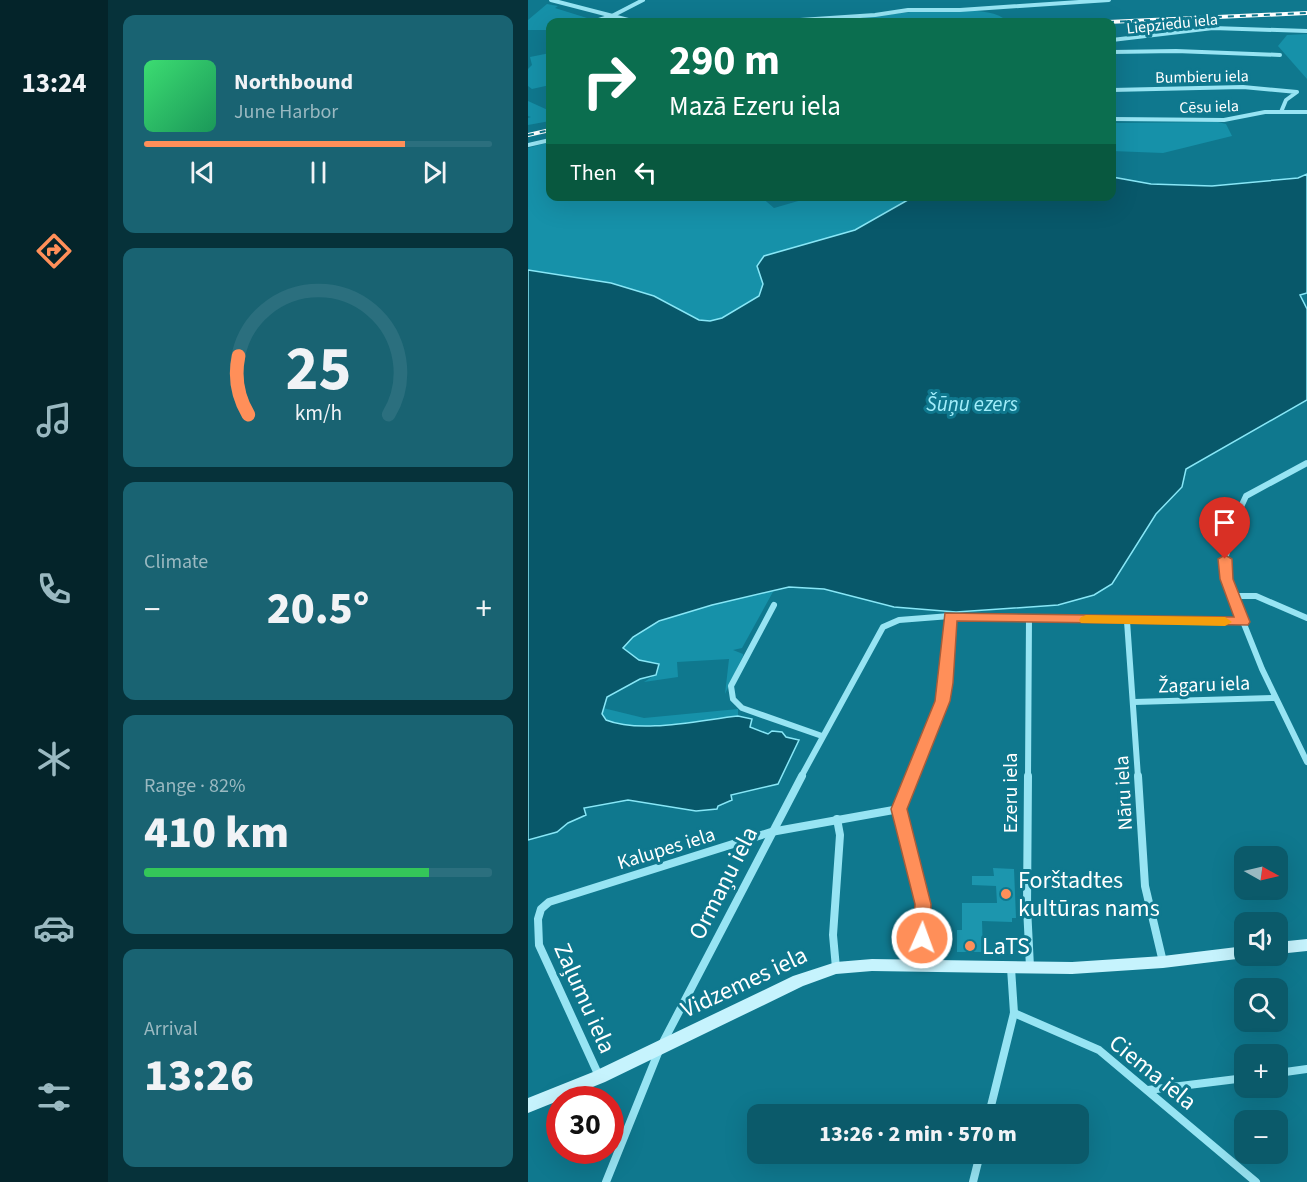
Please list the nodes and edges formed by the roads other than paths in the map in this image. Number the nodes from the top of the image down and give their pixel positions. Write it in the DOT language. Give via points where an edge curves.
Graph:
graph roads {
  1 [pos="551,0"];
  2 [pos="643,0"];
  3 [pos="1109,0"];
  4 [pos="612,16"];
  5 [pos="605,18"];
  6 [pos="620,18"];
  7 [pos="830,18"];
  8 [pos="1307,31"];
  9 [pos="1116,40"];
  10 [pos="1116,52"];
  11 [pos="1280,55"];
  12 [pos="1116,90"];
  13 [pos="1281,112"];
  14 [pos="1307,112"];
  15 [pos="1116,119"];
  16 [pos="546,141"];
  17 [pos="528,145"];
  18 [pos="1307,463"];
  19 [pos="1233,596"];
  20 [pos="774,604"];
  21 [pos="950,616"];
  22 [pos="1029,618"];
  23 [pos="1307,618"];
  24 [pos="1127,621"];
  25 [pos="1243,622"];
  26 [pos="1274,698"];
  27 [pos="1134,702"];
  28 [pos="822,736"];
  29 [pos="1307,762"];
  30 [pos="899,809"];
  31 [pos="837,819"];
  32 [pos="771,832"];
  33 [pos="549,902"];
  34 [pos="1307,945"];
  35 [pos="1288,947"];
  36 [pos="1234,953"];
  37 [pos="1163,962"];
  38 [pos="919,965"];
  39 [pos="836,968"];
  40 [pos="1011,968"];
  41 [pos="1030,968"];
  42 [pos="1014,1013"];
  43 [pos="660,1048"];
  44 [pos="1307,1069"];
  45 [pos="1288,1072"];
  46 [pos="599,1077"];
  47 [pos="1234,1079"];
  48 [pos="1148,1090"];
  49 [pos="991,1104"];
  50 [pos="528,1106"];
  51 [pos="978,1164"];
  52 [pos="609,1181"];
  53 [pos="973,1182"];
  54 [pos="1256,1182"];
  1 -- 4 [label="street"];
  2 -- 4 [label="street"];
  3 -- 7 [label="street"];
  4 -- 5 [label="street"];
  4 -- 6 [label="street"];
  8 -- 9 [label="street, Liepziedu iela" via="1214,28"];
  10 -- 11 [label="street"];
  12 -- 13 [label="street, Bumbieru iela" via="1243,87 1297,92 1286,100"];
  13 -- 14 [label="street, Cēsu iela"];
  13 -- 15 [label="street, Cēsu iela" via="1224,120"];
  16 -- 17 [label="street"];
  18 -- 19 [label="street" via="1246,496 1225,559 1226,579"];
  19 -- 23 [label="street" via="1256,597"];
  19 -- 25 [label="street"];
  20 -- 28 [label="street" via="730,693 742,708"];
  21 -- 22 [label="street"];
  21 -- 28 [label="street, Ormaņu iela" via="899,620 883,627"];
  21 -- 30 [label="street" via="943,701"];
  22 -- 24 [label="street"];
  22 -- 41 [label="street, Ezeru iela"];
  24 -- 25 [label="street"];
  24 -- 27 [label="street, Nāru iela"];
  25 -- 26 [label="street"];
  26 -- 27 [label="street, Žagaru iela"];
  26 -- 29 [label="street"];
  27 -- 37 [label="street, Nāru iela" via="1145,886"];
  28 -- 32 [label="street, Ormaņu iela"];
  30 -- 31 [label="street, Kalupes iela"];
  30 -- 38 [label="street" via="923,904"];
  31 -- 32 [label="street, Kalupes iela"];
  31 -- 39 [label="street" via="840,835 833,935"];
  32 -- 33 [label="street, Kalupes iela"];
  32 -- 43 [label="street, Ormaņu iela"];
  33 -- 46 [label="street, Zaļumu iela" via="538,919 539,945"];
  34 -- 35 [label="street"];
  36 -- 37 [label="street, Vidzemes iela"];
  37 -- 41 [label="street, Vidzemes iela"];
  38 -- 39 [label="street, Vidzemes iela"];
  38 -- 40 [label="street, Vidzemes iela"];
  39 -- 43 [label="street, Vidzemes iela" via="798,981"];
  40 -- 41 [label="street, Vidzemes iela"];
  40 -- 42 [label="street"];
  42 -- 48 [label="street, Ciema iela" via="1099,1050"];
  42 -- 49 [label="street"];
  43 -- 46 [label="street, Vidzemes iela"];
  43 -- 52 [label="street, Ormaņu iela"];
  44 -- 45 [label="street"];
  46 -- 50 [label="street, Vidzemes iela"];
  47 -- 48 [label="street"];
  48 -- 54 [label="street, Ciema iela"];
  51 -- 53 [label="street"];
}
